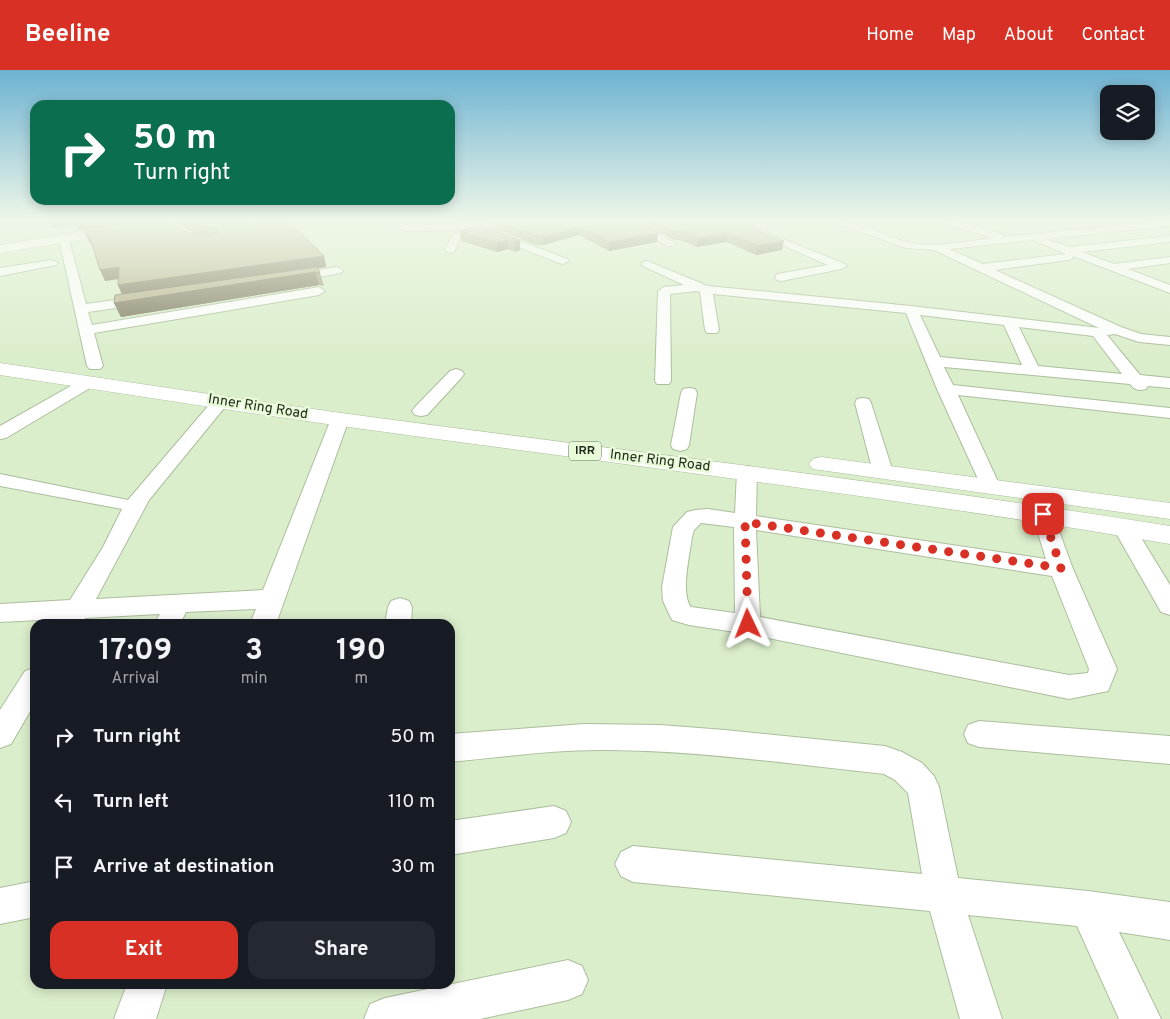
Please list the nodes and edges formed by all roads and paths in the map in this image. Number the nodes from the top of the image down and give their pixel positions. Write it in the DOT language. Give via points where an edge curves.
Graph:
graph roads {
  1 [pos="33,266"];
  2 [pos="71,266"];
  3 [pos="652,266"];
  4 [pos="839,266"];
  5 [pos="978,266"];
  6 [pos="992,266"];
  7 [pos="1117,266"];
  8 [pos="1111,267"];
  9 [pos="982,268"];
  10 [pos="338,271"];
  11 [pos="0,272"];
  12 [pos="781,277"];
  13 [pos="278,280"];
  14 [pos="701,288"];
  15 [pos="1170,289"];
  16 [pos="319,291"];
  17 [pos="160,298"];
  18 [pos="81,309"];
  19 [pos="911,310"];
  20 [pos="1009,321"];
  21 [pos="86,330"];
  22 [pos="712,330"];
  23 [pos="1116,330"];
  24 [pos="1096,332"];
  25 [pos="1170,341"];
  26 [pos="0,352"];
  27 [pos="933,360"];
  28 [pos="0,369"];
  29 [pos="1032,370"];
  30 [pos="92,374"];
  31 [pos="456,374"];
  32 [pos="1134,379"];
  33 [pos="663,381"];
  34 [pos="1170,383"];
  35 [pos="945,389"];
  36 [pos="218,392"];
  37 [pos="689,393"];
  38 [pos="863,403"];
  39 [pos="420,412"];
  40 [pos="1164,412"];
  41 [pos="340,419"];
  42 [pos="1170,425"];
  43 [pos="0,434"];
  44 [pos="680,445"];
  45 [pos="747,472"];
  46 [pos="883,472"];
  47 [pos="0,480"];
  48 [pos="990,486"];
  49 [pos="120,503"];
  50 [pos="1170,511"];
  51 [pos="1043,514"];
  52 [pos="745,522"];
  53 [pos="1124,528"];
  54 [pos="1170,535"];
  55 [pos="1061,568"];
  56 [pos="270,599"];
  57 [pos="1170,606"];
  58 [pos="0,613"];
  59 [pos="173,613"];
  60 [pos="74,616"];
  61 [pos="264,619"];
  62 [pos="748,624"];
  63 [pos="30,687"];
  64 [pos="979,734"];
  65 [pos="0,735"];
  66 [pos="455,748"];
  67 [pos="1170,750"];
  68 [pos="554,822"];
  69 [pos="455,837"];
  70 [pos="633,864"];
  71 [pos="943,894"];
  72 [pos="1088,909"];
  73 [pos="1170,921"];
  74 [pos="568,980"];
  75 [pos="145,989"];
  76 [pos="135,1019"];
  77 [pos="385,1019"];
  78 [pos="981,1019"];
  79 [pos="1140,1019"];
  1 -- 11 [label="street"];
  2 -- 18 [label="street"];
  3 -- 14 [label="street"];
  4 -- 12 [label="street"];
  5 -- 9 [label="street"];
  6 -- 9 [label="street"];
  7 -- 8 [label="street"];
  8 -- 15 [label="street"];
  9 -- 23 [label="street"];
  10 -- 13 [label="street"];
  14 -- 19 [label="street"];
  14 -- 22 [label="street"];
  14 -- 33 [label="street" via="664,292"];
  16 -- 21 [label="street"];
  17 -- 18 [label="street"];
  18 -- 21 [label="street"];
  19 -- 20 [label="street"];
  19 -- 27 [label="street"];
  20 -- 24 [label="street"];
  20 -- 29 [label="street"];
  21 -- 30 [label="street"];
  23 -- 24 [label="street"];
  23 -- 25 [label="street" via="1139,338"];
  24 -- 32 [label="street"];
  26 -- 30 [label="main road, Inner Ring Road / IRR"];
  27 -- 29 [label="street"];
  27 -- 35 [label="street"];
  28 -- 30 [label="main road, Inner Ring Road / IRR"];
  29 -- 32 [label="street"];
  30 -- 36 [label="main road, Inner Ring Road / IRR"];
  30 -- 36 [label="main road, Inner Ring Road / IRR" via="192,398"];
  30 -- 43 [label="street"];
  31 -- 39 [label="street"];
  32 -- 34 [label="street"];
  32 -- 40 [label="street"];
  35 -- 40 [label="street"];
  35 -- 48 [label="street"];
  36 -- 39 [label="main road, Inner Ring Road / IRR"];
  36 -- 41 [label="main road, Inner Ring Road / IRR"];
  36 -- 60 [label="street" via="140,497"];
  37 -- 44 [label="street"];
  38 -- 46 [label="street"];
  39 -- 44 [label="main road, Inner Ring Road / IRR"];
  40 -- 42 [label="street"];
  41 -- 45 [label="main road, Inner Ring Road / IRR"];
  41 -- 56 [label="street"];
  44 -- 46 [label="main road, Inner Ring Road / IRR"];
  45 -- 51 [label="main road, Inner Ring Road / IRR"];
  45 -- 52 [label="street"];
  46 -- 48 [label="main road, Inner Ring Road / IRR"];
  47 -- 49 [label="street"];
  48 -- 50 [label="main road, Inner Ring Road / IRR"];
  51 -- 53 [label="main road, Inner Ring Road / IRR"];
  51 -- 55 [label="street"];
  52 -- 55 [label="street"];
  52 -- 62 [label="street"];
  52 -- 62 [label="street" via="694,517 684,527 681,537 674,586 675,601 681,613"];
  53 -- 54 [label="main road, Inner Ring Road / IRR"];
  53 -- 57 [label="street"];
  55 -- 62 [label="street" via="1103,668 1098,683 1060,686"];
  56 -- 59 [label="street"];
  56 -- 61 [label="street"];
  58 -- 60 [label="street"];
  59 -- 60 [label="street"];
  63 -- 65 [label="street"];
  64 -- 67 [label="street"];
  66 -- 71 [label="street" via="547,740 665,738 885,760 902,766 915,776 922,787"];
  68 -- 69 [label="street"];
  70 -- 71 [label="street"];
  71 -- 72 [label="street"];
  71 -- 78 [label="street"];
  72 -- 73 [label="street"];
  72 -- 79 [label="street"];
  74 -- 77 [label="street"];
  75 -- 76 [label="street"];
}
